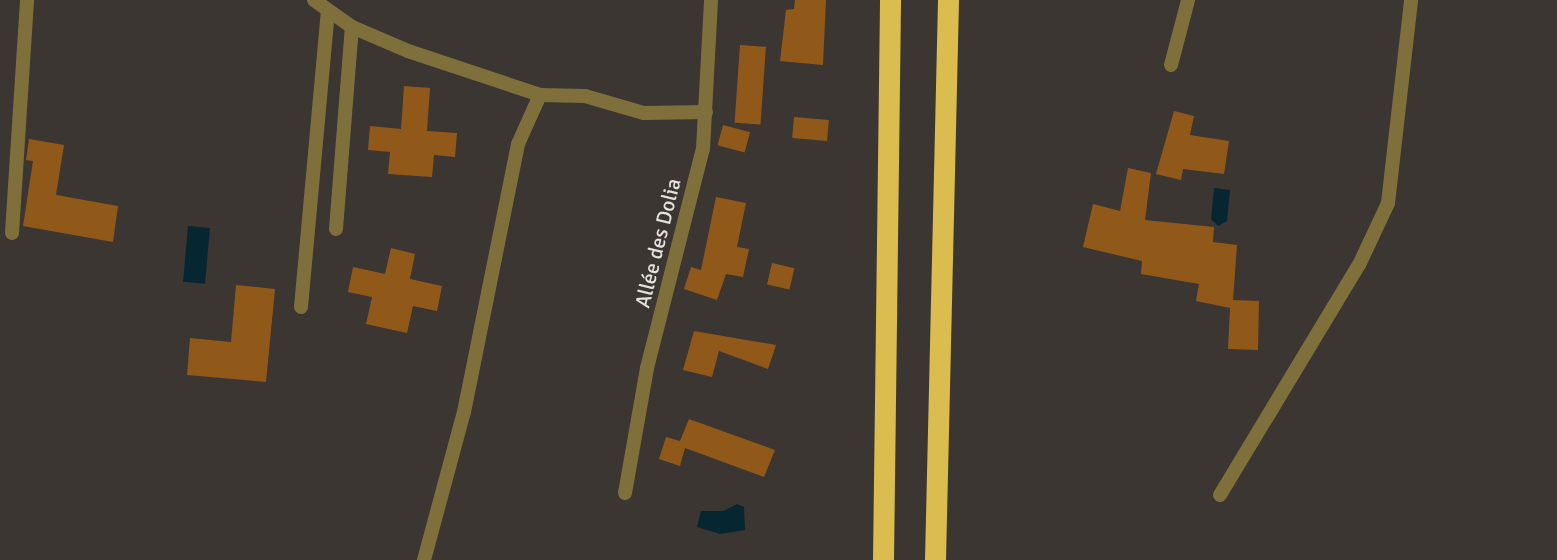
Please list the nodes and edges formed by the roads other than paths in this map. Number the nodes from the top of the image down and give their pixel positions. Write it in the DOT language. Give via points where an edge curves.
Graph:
graph roads {
  1 [pos="27,0"];
  2 [pos="314,0"];
  3 [pos="711,0"];
  4 [pos="888,0"];
  5 [pos="950,0"];
  6 [pos="1188,0"];
  7 [pos="1411,0"];
  8 [pos="328,11"];
  9 [pos="352,27"];
  10 [pos="1171,65"];
  11 [pos="540,95"];
  12 [pos="706,112"];
  13 [pos="336,229"];
  14 [pos="12,233"];
  15 [pos="301,307"];
  16 [pos="883,483"];
  17 [pos="625,492"];
  18 [pos="1220,495"];
  19 [pos="424,560"];
  20 [pos="876,560"];
  21 [pos="883,560"];
  22 [pos="934,560"];
  1 -- 14 [label="street"];
  2 -- 8 [label="street"];
  3 -- 12 [label="street, Allée des Dolia"];
  4 -- 16 [label="highway"];
  5 -- 22 [label="highway"];
  6 -- 10 [label="street"];
  7 -- 18 [label="street" via="1388,203 1359,265"];
  8 -- 9 [label="street"];
  8 -- 15 [label="street"];
  9 -- 11 [label="street"];
  9 -- 13 [label="street"];
  11 -- 12 [label="street" via="585,96 644,113"];
  11 -- 19 [label="street" via="518,144 464,412"];
  12 -- 17 [label="street, Allée des Dolia" via="703,149 647,368"];
  16 -- 20 [label="highway"];
  16 -- 21 [label="highway"];
}
